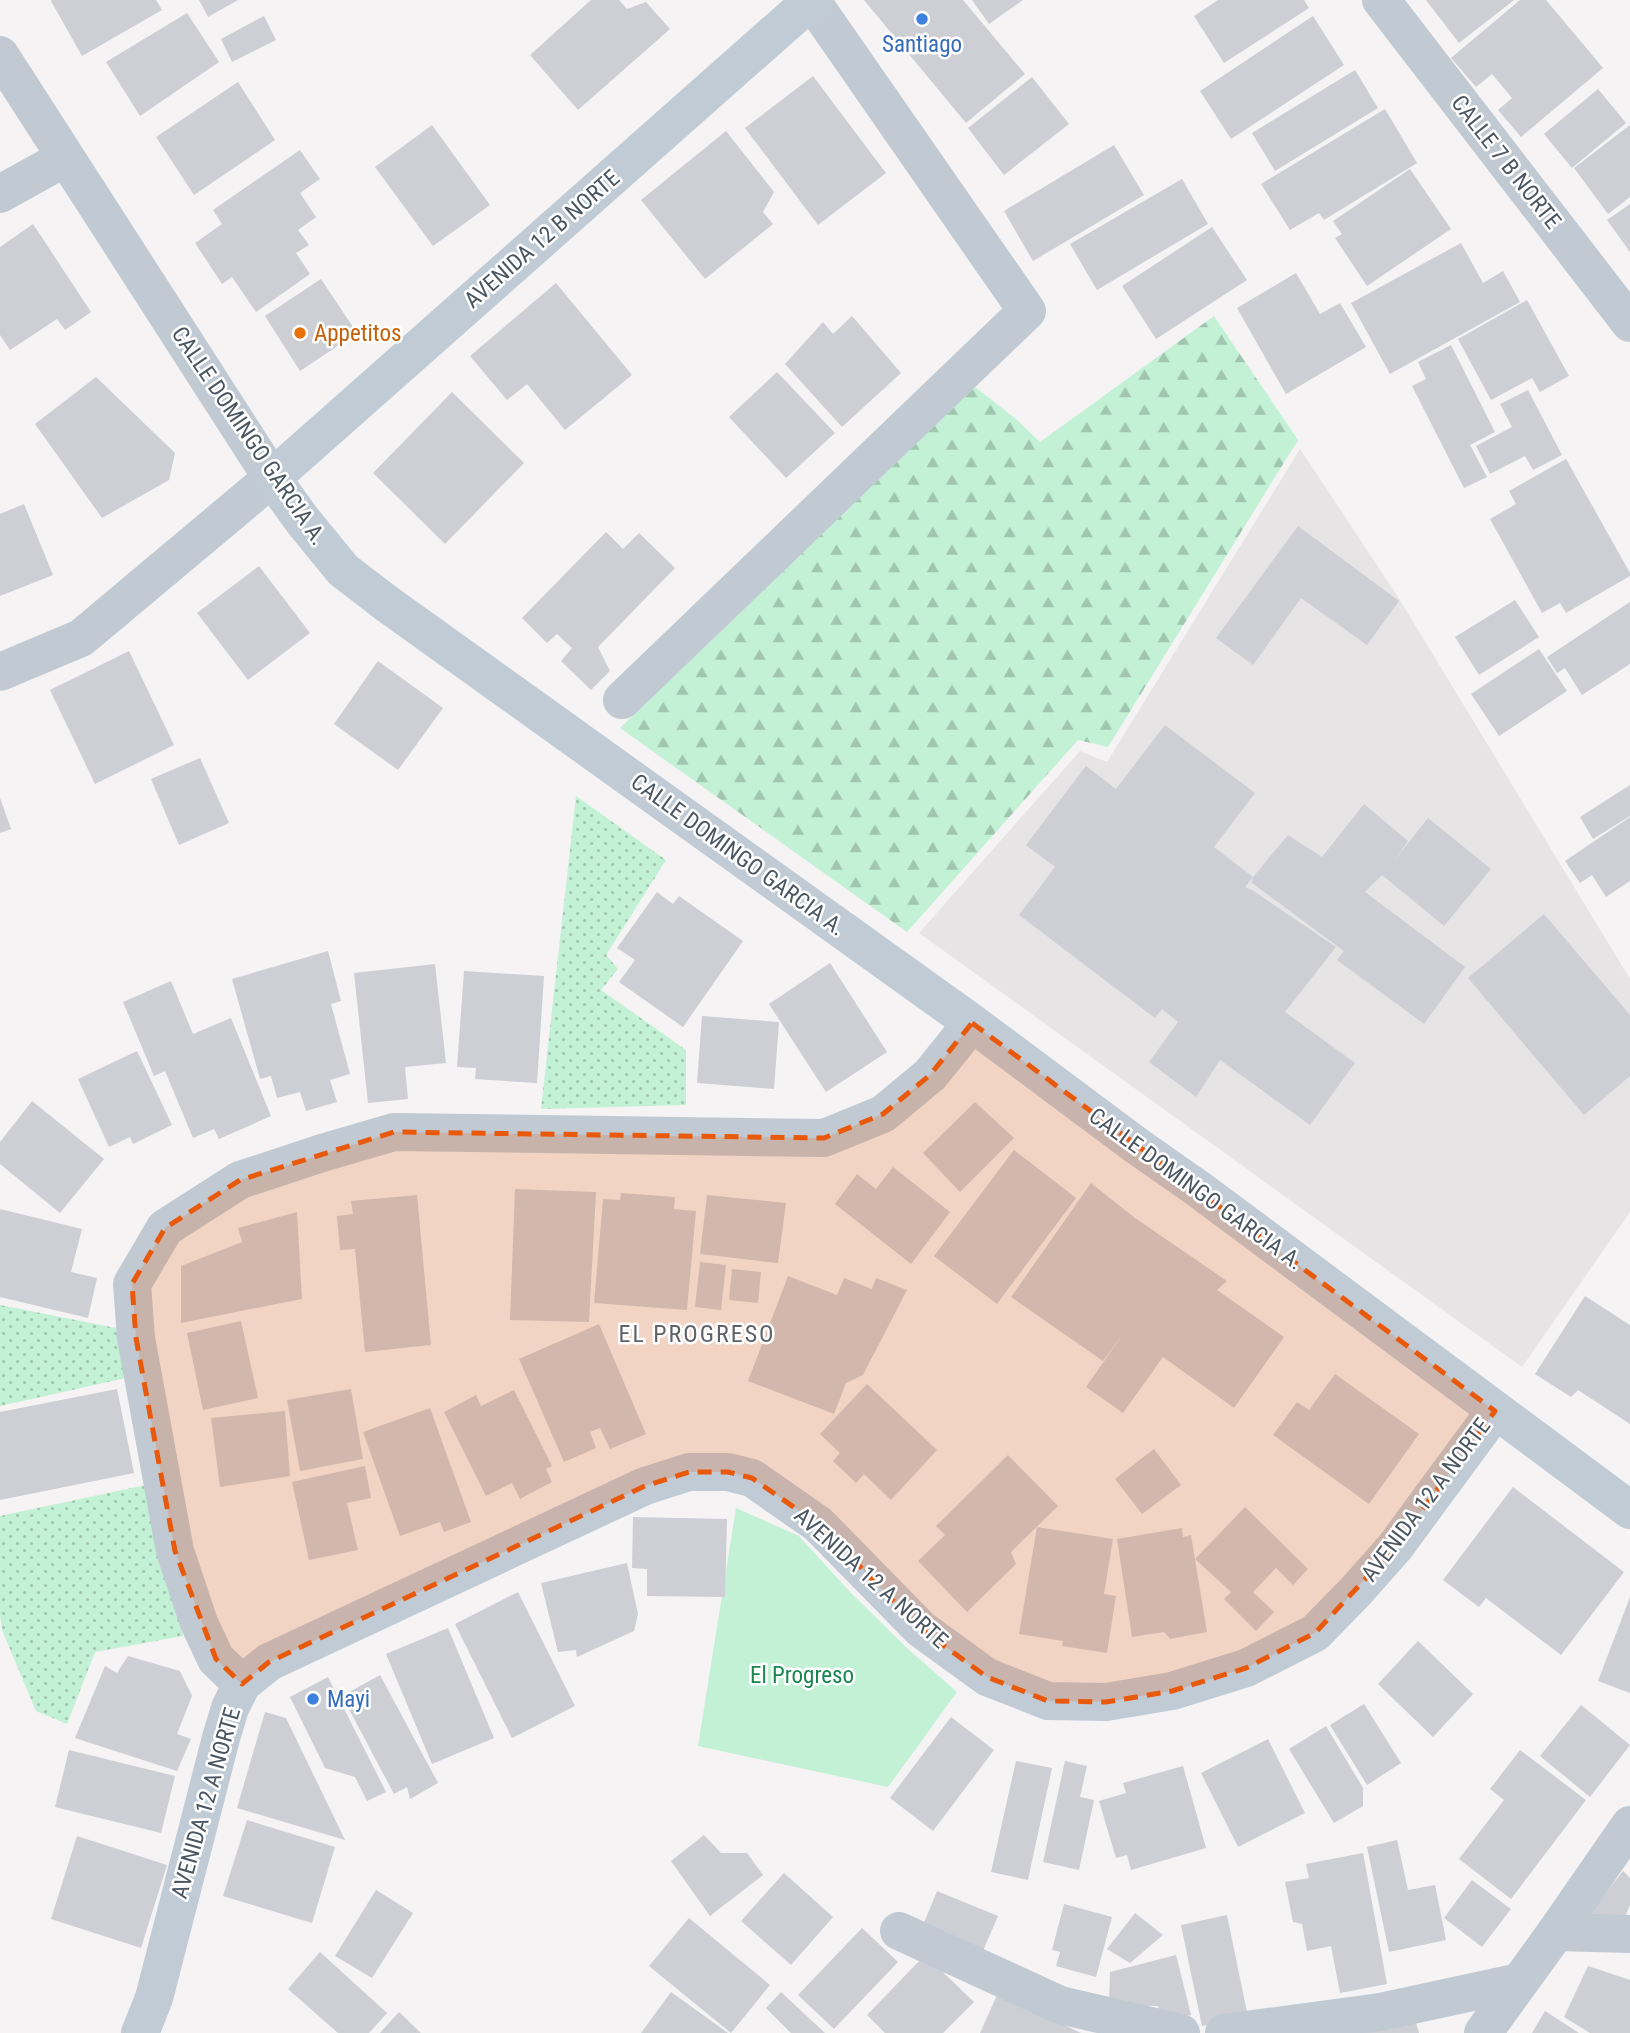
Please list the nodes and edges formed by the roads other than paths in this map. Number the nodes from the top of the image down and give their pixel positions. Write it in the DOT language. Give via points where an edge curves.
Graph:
graph roads {
  1 [pos="812,0"];
  2 [pos="1381,0"];
  3 [pos="0,55"];
  4 [pos="65,158"];
  5 [pos="0,194"];
  6 [pos="1630,323"];
  7 [pos="272,478"];
  8 [pos="0,673"];
  9 [pos="622,700"];
  10 [pos="972,1023"];
  11 [pos="1495,1411"];
  12 [pos="1630,1510"];
  13 [pos="242,1684"];
  14 [pos="1630,1825"];
  15 [pos="899,1931"];
  16 [pos="1556,1933"];
  17 [pos="1630,1934"];
  18 [pos="1519,1982"];
  19 [pos="140,2033"];
  20 [pos="1181,2033"];
  21 [pos="1224,2033"];
  22 [pos="1483,2033"];
  1 -- 7 [label="main road, AVENIDA 12 B NORTE"];
  1 -- 9 [label="street" via="1027,311"];
  2 -- 6 [label="street, CALLE 7 B NORTE"];
  3 -- 4 [label="street, CALLE DOMINGO GARCIA A."];
  4 -- 5 [label="street"];
  4 -- 7 [label="street, CALLE DOMINGO GARCIA A."];
  7 -- 8 [label="street" via="80,638"];
  7 -- 10 [label="main road, CALLE DOMINGO GARCIA A." via="343,570"];
  10 -- 11 [label="main road, CALLE DOMINGO GARCIA A."];
  10 -- 13 [label="street" via="930,1075 883,1114 824,1138 394,1132 240,1180 165,1228 132,1284 136,1338 175,1551 216,1659"];
  11 -- 12 [label="main road, CALLE DOMINGO GARCIA A."];
  11 -- 13 [label="main road, AVENIDA 12 A NORTE" via="1395,1547 1315,1633 1246,1668 1172,1691 1106,1702 1048,1701 987,1677 921,1629 818,1524 752,1478 728,1472 690,1472 645,1486 269,1662"];
  13 -- 19 [label="main road, AVENIDA 12 A NORTE" via="230,1709 154,1998"];
  14 -- 16 [label="street"];
  15 -- 20 [label="street" via="1060,2005"];
  16 -- 17 [label="street"];
  16 -- 18 [label="street"];
  18 -- 21 [label="street" via="1380,2012"];
  18 -- 22 [label="street"];
}
